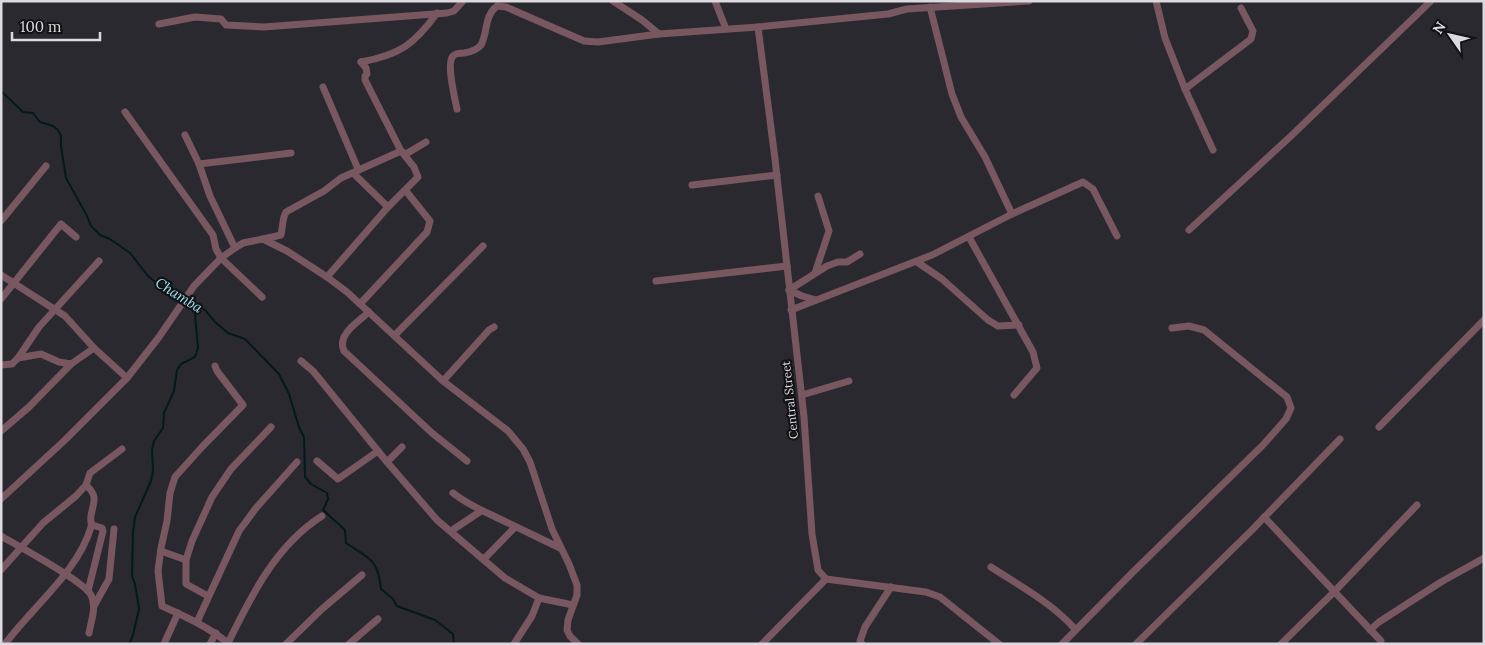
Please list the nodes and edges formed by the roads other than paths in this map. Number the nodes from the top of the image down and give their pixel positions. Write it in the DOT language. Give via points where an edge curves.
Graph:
graph roads {
  1 [pos="463,1"];
  2 [pos="613,1"];
  3 [pos="715,1"];
  4 [pos="1029,1"];
  5 [pos="1156,1"];
  6 [pos="1432,1"];
  7 [pos="906,5"];
  8 [pos="930,7"];
  9 [pos="1241,8"];
  10 [pos="437,14"];
  11 [pos="159,24"];
  12 [pos="758,27"];
  13 [pos="726,29"];
  14 [pos="659,34"];
  15 [pos="323,87"];
  16 [pos="1185,89"];
  17 [pos="457,109"];
  18 [pos="125,112"];
  19 [pos="185,135"];
  20 [pos="426,142"];
  21 [pos="1213,150"];
  22 [pos="401,151"];
  23 [pos="291,154"];
  24 [pos="199,164"];
  25 [pos="46,166"];
  26 [pos="356,171"];
  27 [pos="777,175"];
  28 [pos="692,185"];
  29 [pos="406,191"];
  30 [pos="818,196"];
  31 [pos="388,207"];
  32 [pos="1012,214"];
  33 [pos="1,221"];
  34 [pos="1189,230"];
  35 [pos="969,236"];
  36 [pos="1117,236"];
  37 [pos="76,237"];
  38 [pos="263,239"];
  39 [pos="483,246"];
  40 [pos="235,248"];
  41 [pos="860,254"];
  42 [pos="221,258"];
  43 [pos="98,260"];
  44 [pos="917,262"];
  45 [pos="787,266"];
  46 [pos="814,273"];
  47 [pos="1,275"];
  48 [pos="327,277"];
  49 [pos="656,281"];
  50 [pos="14,283"];
  51 [pos="789,290"];
  52 [pos="262,297"];
  53 [pos="1,299"];
  54 [pos="817,300"];
  55 [pos="360,304"];
  56 [pos="54,309"];
  57 [pos="791,310"];
  58 [pos="369,312"];
  59 [pos="1484,320"];
  60 [pos="1019,325"];
  61 [pos="494,326"];
  62 [pos="1172,328"];
  63 [pos="395,335"];
  64 [pos="94,348"];
  65 [pos="18,358"];
  66 [pos="301,361"];
  67 [pos="71,364"];
  68 [pos="1,365"];
  69 [pos="215,366"];
  70 [pos="127,378"];
  71 [pos="443,381"];
  72 [pos="849,381"];
  73 [pos="802,395"];
  74 [pos="1014,395"];
  75 [pos="271,427"];
  76 [pos="1379,427"];
  77 [pos="1,432"];
  78 [pos="1340,439"];
  79 [pos="402,447"];
  80 [pos="122,449"];
  81 [pos="378,451"];
  82 [pos="468,460"];
  83 [pos="317,461"];
  84 [pos="297,462"];
  85 [pos="387,462"];
  86 [pos="86,485"];
  87 [pos="453,493"];
  88 [pos="1,499"];
  89 [pos="1417,505"];
  90 [pos="481,511"];
  91 [pos="322,516"];
  92 [pos="1264,517"];
  93 [pos="92,525"];
  94 [pos="515,527"];
  95 [pos="114,529"];
  96 [pos="451,531"];
  97 [pos="1,536"];
  98 [pos="20,547"];
  99 [pos="560,548"];
  100 [pos="161,551"];
  101 [pos="1484,558"];
  102 [pos="484,559"];
  103 [pos="186,560"];
  104 [pos="991,567"];
  105 [pos="1,570"];
  106 [pos="66,574"];
  107 [pos="362,575"];
  108 [pos="826,579"];
  109 [pos="891,587"];
  110 [pos="88,590"];
  111 [pos="1334,592"];
  112 [pos="208,596"];
  113 [pos="539,598"];
  114 [pos="573,605"];
  115 [pos="94,606"];
  116 [pos="178,614"];
  117 [pos="378,620"];
  118 [pos="197,622"];
  119 [pos="1075,629"];
  120 [pos="1370,630"];
  121 [pos="88,633"];
  122 [pos="216,633"];
  123 [pos="229,643"];
  124 [pos="1381,643"];
  125 [pos="5,644"];
  126 [pos="164,644"];
  127 [pos="210,644"];
  128 [pos="286,644"];
  129 [pos="349,644"];
  130 [pos="514,644"];
  131 [pos="578,644"];
  132 [pos="762,644"];
  133 [pos="862,644"];
  134 [pos="998,644"];
  135 [pos="1062,644"];
  136 [pos="1136,644"];
  137 [pos="1281,644"];
  1 -- 10 [label="street" via="454,12"];
  2 -- 14 [label="street"];
  3 -- 13 [label="street"];
  4 -- 8 [label="street"];
  5 -- 16 [label="street" via="1165,38"];
  6 -- 34 [label="street"];
  7 -- 8 [label="street"];
  7 -- 12 [label="street" via="888,14"];
  8 -- 32 [label="street" via="952,94"];
  9 -- 16 [label="street" via="1253,31 1251,39"];
  10 -- 11 [label="street" via="264,27 226,25 221,19 195,17"];
  10 -- 22 [label="street" via="408,45 383,58 361,62 366,68 365,80"];
  12 -- 13 [label="street"];
  12 -- 27 [label="street, Central Street"];
  13 -- 14 [label="street"];
  14 -- 17 [label="street" via="584,41 497,6 490,14 478,48 451,58"];
  15 -- 26 [label="street"];
  16 -- 21 [label="street"];
  18 -- 42 [label="street" via="213,235"];
  19 -- 24 [label="street"];
  20 -- 22 [label="street" via="406,154"];
  22 -- 26 [label="street"];
  22 -- 29 [label="street" via="418,176"];
  23 -- 24 [label="street"];
  24 -- 40 [label="street"];
  25 -- 33 [label="street"];
  26 -- 31 [label="street"];
  26 -- 38 [label="street" via="286,212 281,236"];
  27 -- 28 [label="street"];
  27 -- 45 [label="street, Central Street"];
  29 -- 31 [label="street"];
  29 -- 55 [label="street" via="430,221 427,232"];
  30 -- 46 [label="street" via="829,231"];
  31 -- 48 [label="street"];
  32 -- 35 [label="street"];
  32 -- 36 [label="street" via="1083,182 1093,189"];
  35 -- 44 [label="street"];
  35 -- 60 [label="street"];
  37 -- 50 [label="street" via="61,224"];
  38 -- 40 [label="street"];
  38 -- 48 [label="street"];
  39 -- 63 [label="street"];
  40 -- 42 [label="street"];
  41 -- 46 [label="street"];
  42 -- 52 [label="street"];
  42 -- 70 [label="street" via="194,286"];
  43 -- 56 [label="street"];
  44 -- 54 [label="street"];
  44 -- 60 [label="street" via="942,279 988,320 998,326"];
  45 -- 49 [label="street"];
  45 -- 51 [label="street, Central Street"];
  46 -- 51 [label="street"];
  47 -- 50 [label="street"];
  48 -- 55 [label="street"];
  50 -- 53 [label="street"];
  50 -- 56 [label="street"];
  51 -- 54 [label="street"];
  51 -- 57 [label="street, Central Street"];
  54 -- 57 [label="street"];
  55 -- 58 [label="street"];
  56 -- 64 [label="street" via="69,320"];
  56 -- 65 [label="street"];
  57 -- 73 [label="street, Central Street"];
  58 -- 63 [label="street"];
  58 -- 82 [label="street" via="342,339 344,351 432,433"];
  59 -- 76 [label="street"];
  60 -- 74 [label="street" via="1037,368"];
  61 -- 71 [label="street"];
  62 -- 119 [label="street" via="1195,326 1211,335 1287,396 1291,408 1286,419 1263,445"];
  63 -- 71 [label="street"];
  64 -- 67 [label="street"];
  64 -- 70 [label="street"];
  65 -- 67 [label="street" via="44,355"];
  65 -- 68 [label="street" via="12,364"];
  66 -- 81 [label="street" via="313,371"];
  67 -- 77 [label="street"];
  69 -- 100 [label="street" via="243,405 175,477"];
  70 -- 88 [label="street"];
  71 -- 99 [label="street" via="508,431 523,449"];
  72 -- 73 [label="street"];
  73 -- 108 [label="street, Central Street" via="812,534 818,570"];
  75 -- 103 [label="street" via="231,469 212,497"];
  78 -- 92 [label="street"];
  79 -- 85 [label="street"];
  80 -- 86 [label="street" via="90,473"];
  81 -- 83 [label="street" via="338,479"];
  81 -- 85 [label="street"];
  84 -- 112 [label="street" via="239,531"];
  85 -- 96 [label="street" via="424,506"];
  86 -- 93 [label="street" via="95,499"];
  86 -- 98 [label="street"];
  87 -- 90 [label="street"];
  89 -- 111 [label="street"];
  90 -- 94 [label="street"];
  90 -- 96 [label="street"];
  91 -- 123 [label="street" via="301,533 262,577"];
  92 -- 111 [label="street"];
  92 -- 136 [label="street"];
  93 -- 106 [label="street"];
  93 -- 110 [label="street" via="103,531"];
  94 -- 99 [label="street"];
  94 -- 102 [label="street"];
  95 -- 115 [label="street" via="108,581"];
  96 -- 102 [label="street"];
  97 -- 98 [label="street"];
  98 -- 105 [label="street"];
  98 -- 106 [label="street"];
  99 -- 114 [label="street" via="577,585"];
  100 -- 103 [label="street"];
  100 -- 116 [label="street" via="158,571 162,606"];
  101 -- 120 [label="street" via="1427,591"];
  102 -- 113 [label="street" via="505,578"];
  103 -- 112 [label="street" via="186,584"];
  104 -- 119 [label="street" via="1059,613"];
  106 -- 110 [label="street"];
  106 -- 125 [label="street" via="26,616"];
  107 -- 128 [label="street"];
  108 -- 109 [label="street"];
  108 -- 132 [label="street"];
  109 -- 133 [label="street" via="865,627"];
  109 -- 134 [label="street" via="940,597"];
  110 -- 115 [label="street"];
  111 -- 120 [label="street"];
  111 -- 137 [label="street"];
  112 -- 118 [label="street"];
  113 -- 114 [label="street"];
  113 -- 130 [label="street"];
  114 -- 131 [label="street" via="567,630"];
  115 -- 121 [label="street"];
  116 -- 118 [label="street"];
  116 -- 126 [label="street"];
  117 -- 129 [label="street"];
  118 -- 122 [label="street"];
  119 -- 135 [label="street"];
  120 -- 124 [label="street"];
  122 -- 123 [label="street"];
  122 -- 127 [label="street"];
}
